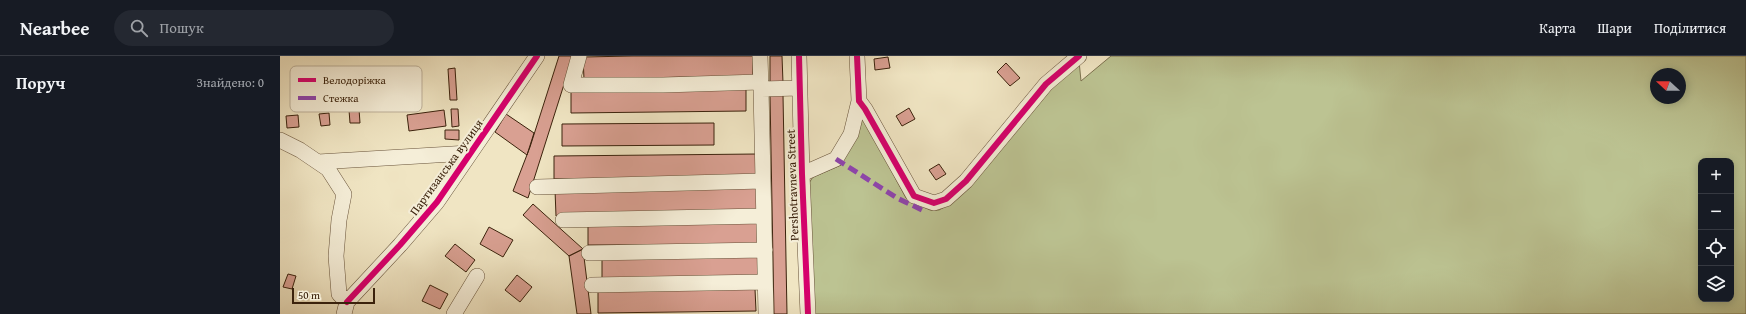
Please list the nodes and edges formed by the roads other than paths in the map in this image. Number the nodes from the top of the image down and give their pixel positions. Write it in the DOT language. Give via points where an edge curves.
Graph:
graph roads {
  1 [pos="537,56"];
  2 [pos="579,56"];
  3 [pos="760,56"];
  4 [pos="799,56"];
  5 [pos="857,56"];
  6 [pos="1079,56"];
  7 [pos="760,86"];
  8 [pos="800,88"];
  9 [pos="859,101"];
  10 [pos="280,140"];
  11 [pos="469,153"];
  12 [pos="318,162"];
  13 [pos="802,174"];
  14 [pos="762,181"];
  15 [pos="537,187"];
  16 [pos="763,216"];
  17 [pos="563,220"];
  18 [pos="765,250"];
  19 [pos="589,253"];
  20 [pos="477,276"];
  21 [pos="765,282"];
  22 [pos="592,286"];
  23 [pos="345,308"];
  24 [pos="454,314"];
  25 [pos="766,314"];
  26 [pos="808,314"];
  1 -- 11 [label="street, Партизанська вулиця"];
  2 -- 7 [label="street" via="571,85"];
  3 -- 7 [label="street"];
  4 -- 8 [label="street, Pershotravneva Street"];
  5 -- 9 [label="street"];
  6 -- 9 [label="street" via="1046,84 966,181 946,199 934,203 914,196"];
  7 -- 8 [label="street"];
  7 -- 14 [label="street"];
  8 -- 13 [label="street, Pershotravneva Street"];
  9 -- 13 [label="street" via="851,134 836,159"];
  10 -- 12 [label="street"];
  11 -- 12 [label="street"];
  11 -- 23 [label="street, Партизанська вулиця" via="437,202"];
  12 -- 23 [label="street" via="328,169 344,194 336,256 340,294"];
  13 -- 26 [label="street, Pershotravneva Street"];
  14 -- 15 [label="street"];
  14 -- 16 [label="street"];
  16 -- 17 [label="street"];
  16 -- 18 [label="street"];
  18 -- 19 [label="street"];
  18 -- 21 [label="street"];
  20 -- 24 [label="street"];
  21 -- 22 [label="street"];
  21 -- 25 [label="street"];
}
